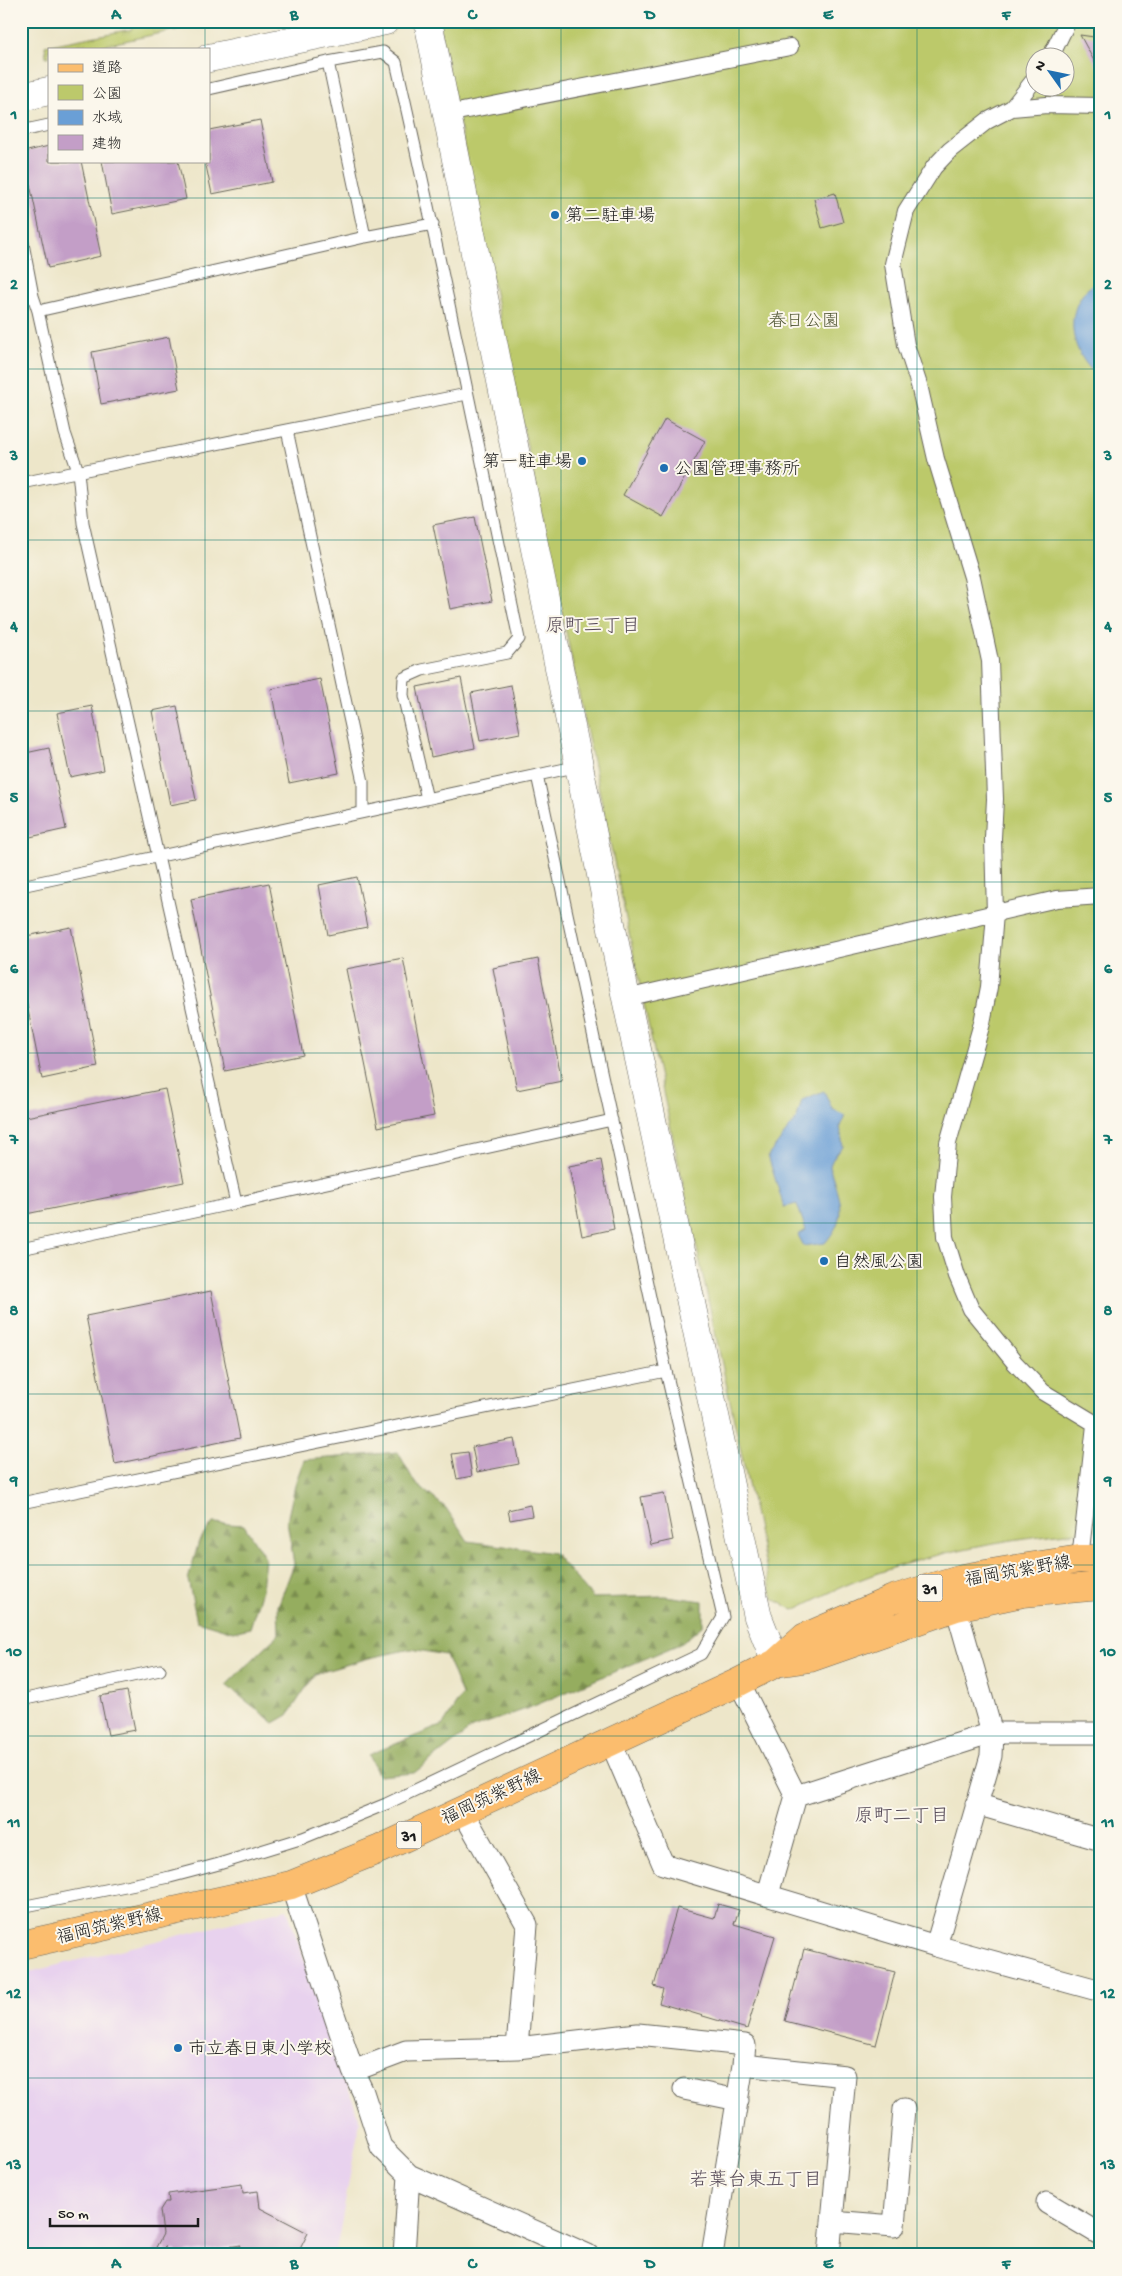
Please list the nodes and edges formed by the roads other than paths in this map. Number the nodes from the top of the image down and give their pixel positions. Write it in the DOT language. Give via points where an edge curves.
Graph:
graph roads {
  1 [pos="385,21"];
  2 [pos="428,21"];
  3 [pos="1068,21"];
  4 [pos="790,47"];
  5 [pos="1056,48"];
  6 [pos="210,58"];
  7 [pos="328,62"];
  8 [pos="210,88"];
  9 [pos="48,91"];
  10 [pos="1024,93"];
  11 [pos="21,97"];
  12 [pos="1101,106"];
  13 [pos="1012,108"];
  14 [pos="458,112"];
  15 [pos="48,125"];
  16 [pos="21,131"];
  17 [pos="433,224"];
  18 [pos="21,234"];
  19 [pos="365,237"];
  20 [pos="33,296"];
  21 [pos="21,299"];
  22 [pos="38,310"];
  23 [pos="467,394"];
  24 [pos="287,430"];
  25 [pos="78,471"];
  26 [pos="21,483"];
  27 [pos="580,766"];
  28 [pos="537,775"];
  29 [pos="428,799"];
  30 [pos="364,812"];
  31 [pos="158,856"];
  32 [pos="21,886"];
  33 [pos="1101,896"];
  34 [pos="994,914"];
  35 [pos="626,998"];
  36 [pos="612,1120"];
  37 [pos="236,1203"];
  38 [pos="21,1249"];
  39 [pos="666,1371"];
  40 [pos="1098,1426"];
  41 [pos="21,1503"];
  42 [pos="1090,1559"];
  43 [pos="1101,1586"];
  44 [pos="956,1607"];
  45 [pos="776,1664"];
  46 [pos="160,1670"];
  47 [pos="739,1682"];
  48 [pos="21,1700"];
  49 [pos="992,1733"];
  50 [pos="1101,1733"];
  51 [pos="610,1740"];
  52 [pos="796,1796"];
  53 [pos="976,1804"];
  54 [pos="462,1810"];
  55 [pos="1101,1840"];
  56 [pos="291,1885"];
  57 [pos="768,1894"];
  58 [pos="21,1907"];
  59 [pos="21,1945"];
  60 [pos="936,1946"];
  61 [pos="1101,1991"];
  62 [pos="516,2048"];
  63 [pos="743,2065"];
  64 [pos="353,2071"];
  65 [pos="684,2089"];
  66 [pos="738,2100"];
  67 [pos="904,2109"];
  68 [pos="409,2175"];
  69 [pos="1047,2204"];
  70 [pos="832,2220"];
  71 [pos="1101,2235"];
  72 [pos="404,2255"];
  73 [pos="588,2255"];
  74 [pos="712,2255"];
  75 [pos="829,2255"];
  1 -- 6 [label="street"];
  2 -- 27 [label="street"];
  3 -- 5 [label="street"];
  4 -- 14 [label="street"];
  7 -- 8 [label="lane"];
  7 -- 17 [label="lane" via="383,52 396,62"];
  7 -- 19 [label="lane"];
  9 -- 11 [label="street"];
  10 -- 13 [label="street"];
  12 -- 13 [label="street"];
  13 -- 34 [label="street" via="987,121 934,167 906,211 893,264 906,345 972,577 990,661 995,799"];
  15 -- 16 [label="lane"];
  17 -- 19 [label="lane"];
  17 -- 23 [label="lane"];
  18 -- 20 [label="lane"];
  19 -- 22 [label="lane"];
  20 -- 21 [label="lane"];
  20 -- 22 [label="lane"];
  22 -- 25 [label="lane" via="65,433"];
  23 -- 24 [label="lane"];
  23 -- 29 [label="lane" via="519,639 507,653 422,670 404,678 403,695"];
  24 -- 25 [label="lane"];
  24 -- 30 [label="lane" via="363,782"];
  25 -- 26 [label="lane"];
  25 -- 31 [label="lane" via="83,522"];
  27 -- 28 [label="lane"];
  27 -- 35 [label="street"];
  28 -- 29 [label="lane"];
  28 -- 36 [label="lane"];
  29 -- 30 [label="lane"];
  30 -- 31 [label="lane"];
  31 -- 32 [label="lane"];
  31 -- 37 [label="lane"];
  33 -- 34 [label="street" via="1057,899"];
  34 -- 35 [label="street"];
  34 -- 40 [label="street" via="989,987 982,1023 948,1143 943,1198 945,1237 972,1309 1014,1363 1043,1392"];
  35 -- 45 [label="street" via="758,1617"];
  36 -- 37 [label="lane"];
  36 -- 39 [label="lane"];
  37 -- 38 [label="lane"];
  39 -- 41 [label="lane"];
  39 -- 58 [label="lane" via="723,1618 702,1654 386,1804 303,1838 178,1875"];
  40 -- 42 [label="street"];
  42 -- 45 [label="main road, 福岡筑紫野線 / 31" via="962,1578 893,1599 805,1637"];
  43 -- 44 [label="main road, 福岡筑紫野線 / 31" via="1023,1593"];
  44 -- 45 [label="main road, 福岡筑紫野線 / 31" via="810,1658"];
  44 -- 49 [label="street"];
  45 -- 47 [label="main road, 福岡筑紫野線 / 31"];
  46 -- 48 [label="lane"];
  47 -- 51 [label="main road, 福岡筑紫野線 / 31"];
  47 -- 52 [label="street"];
  49 -- 50 [label="street"];
  49 -- 52 [label="street"];
  49 -- 53 [label="street" via="990,1756"];
  51 -- 54 [label="main road, 福岡筑紫野線 / 31"];
  51 -- 57 [label="street" via="663,1864"];
  52 -- 57 [label="street"];
  53 -- 55 [label="street"];
  53 -- 60 [label="street"];
  54 -- 56 [label="main road, 福岡筑紫野線 / 31" via="380,1849"];
  54 -- 62 [label="street" via="527,1925"];
  56 -- 59 [label="main road, 福岡筑紫野線 / 31"];
  56 -- 64 [label="street"];
  57 -- 60 [label="street"];
  60 -- 61 [label="street"];
  62 -- 63 [label="street" via="638,2034 745,2045"];
  62 -- 64 [label="street" via="406,2051"];
  63 -- 66 [label="street"];
  63 -- 70 [label="street" via="845,2076"];
  64 -- 68 [label="street" via="380,2147"];
  65 -- 66 [label="street"];
  66 -- 74 [label="street"];
  67 -- 70 [label="street" via="894,2226"];
  68 -- 72 [label="street"];
  68 -- 73 [label="street"];
  69 -- 71 [label="street"];
  70 -- 75 [label="street"];
}
